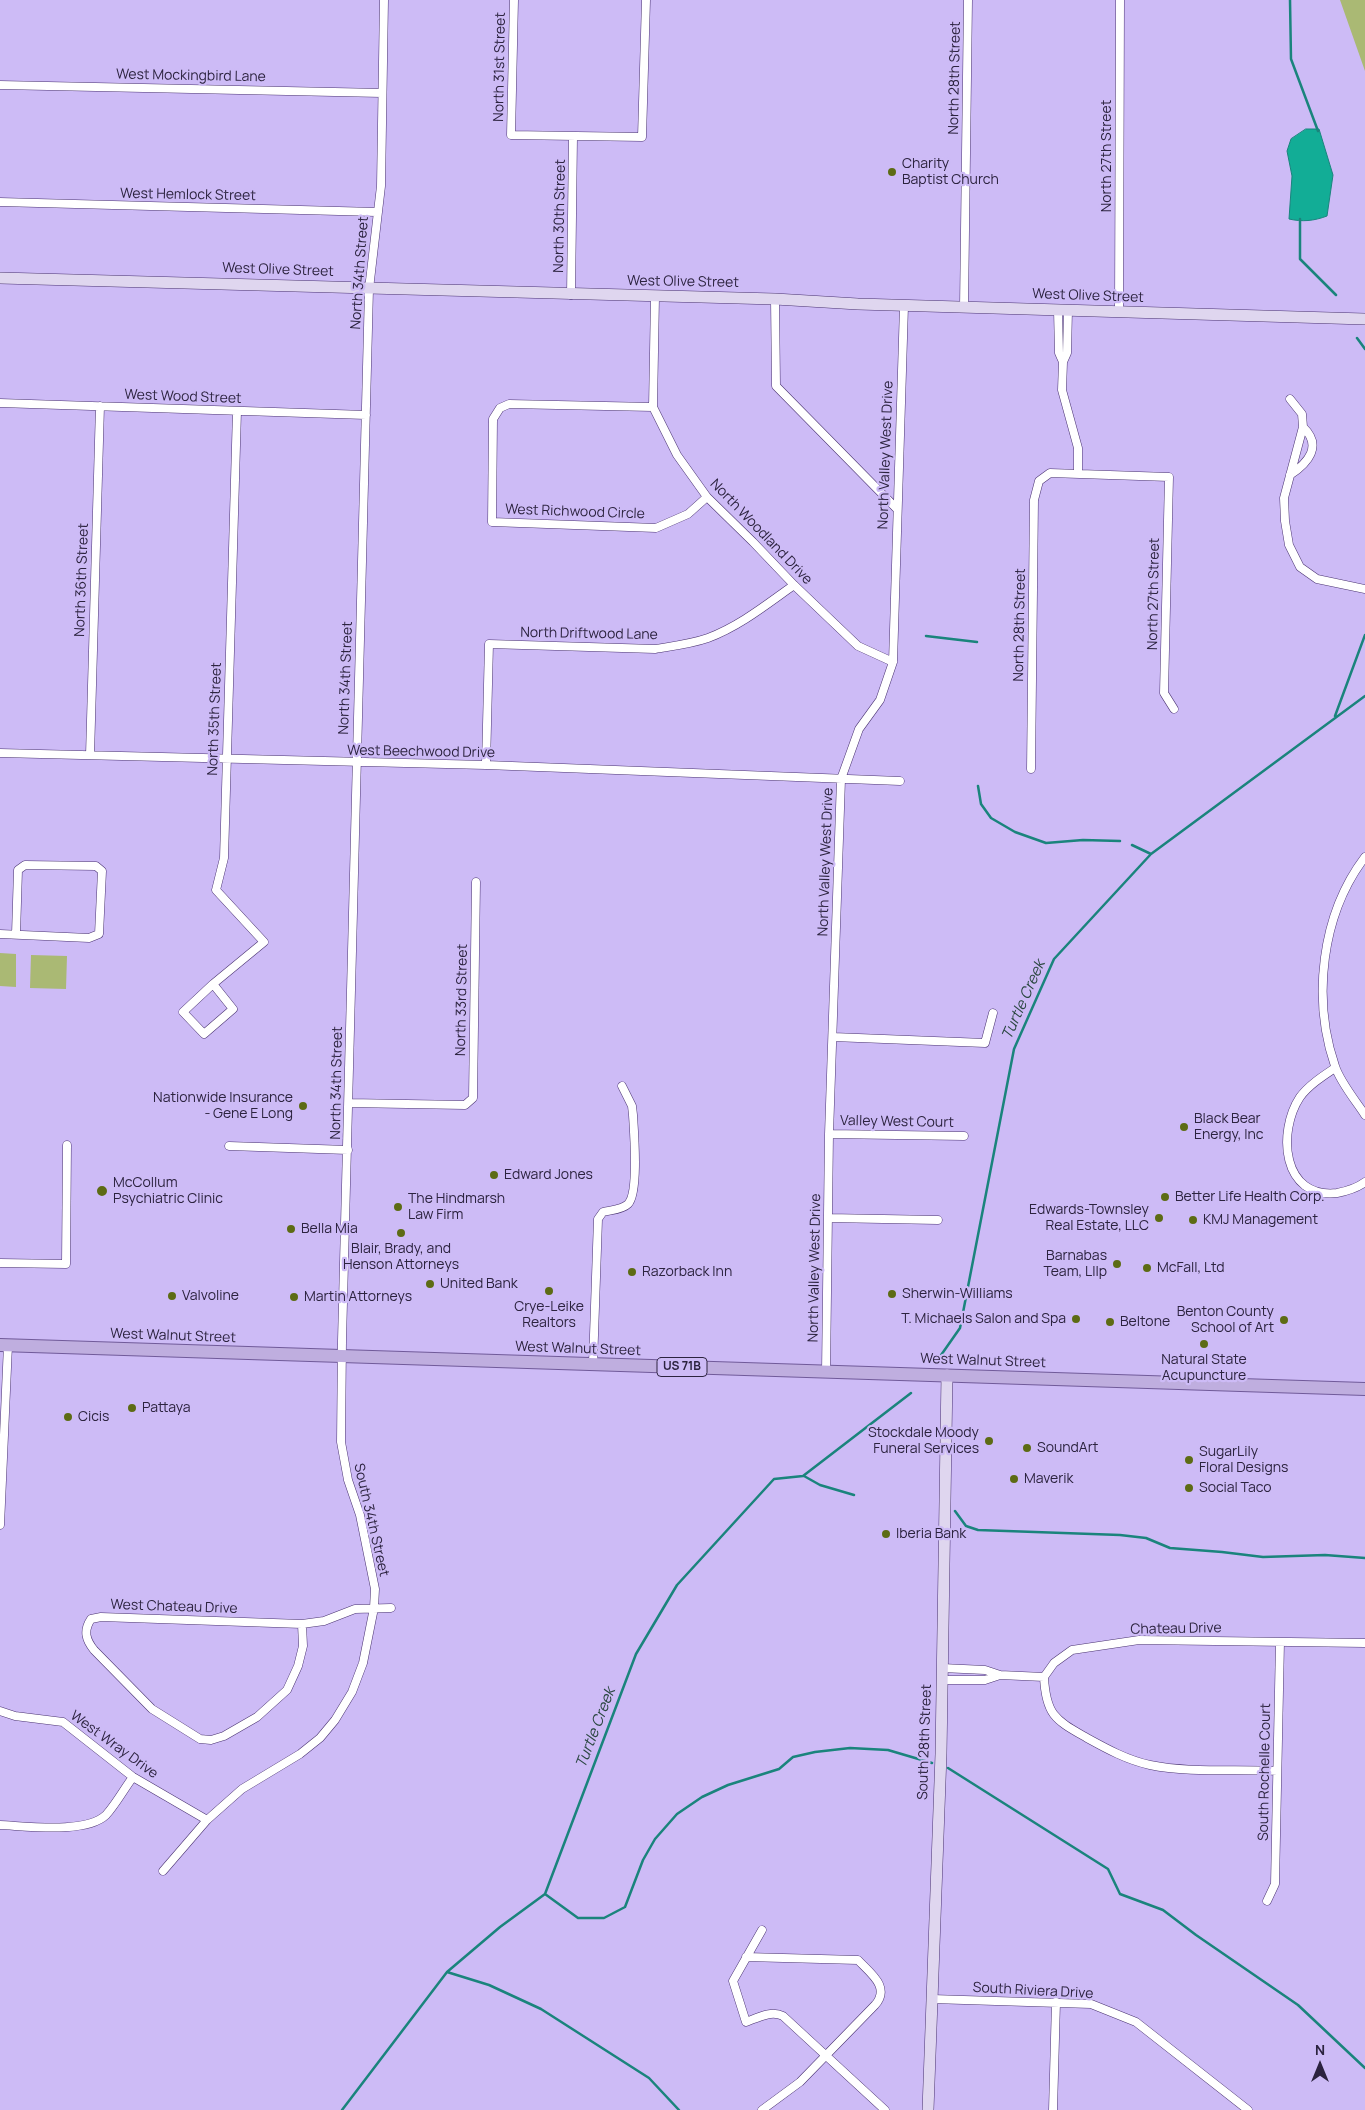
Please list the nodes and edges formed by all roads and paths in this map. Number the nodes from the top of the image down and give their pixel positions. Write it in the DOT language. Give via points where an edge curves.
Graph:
graph roads {
  1 [pos="384,0"];
  2 [pos="514,0"];
  3 [pos="646,0"];
  4 [pos="968,0"];
  5 [pos="1120,0"];
  6 [pos="0,85"];
  7 [pos="382,93"];
  8 [pos="573,137"];
  9 [pos="0,202"];
  10 [pos="376,212"];
  11 [pos="0,278"];
  12 [pos="369,289"];
  13 [pos="571,295"];
  14 [pos="654,297"];
  15 [pos="775,299"];
  16 [pos="904,306"];
  17 [pos="964,307"];
  18 [pos="1063,310"];
  19 [pos="1118,312"];
  20 [pos="1365,319"];
  21 [pos="1290,399"];
  22 [pos="0,402"];
  23 [pos="100,406"];
  24 [pos="653,407"];
  25 [pos="237,411"];
  26 [pos="366,415"];
  27 [pos="1303,427"];
  28 [pos="1078,473"];
  29 [pos="1290,474"];
  30 [pos="707,497"];
  31 [pos="896,508"];
  32 [pos="794,585"];
  33 [pos="1363,589"];
  34 [pos="893,662"];
  35 [pos="1174,709"];
  36 [pos="0,753"];
  37 [pos="90,755"];
  38 [pos="226,760"];
  39 [pos="356,763"];
  40 [pos="486,765"];
  41 [pos="1031,769"];
  42 [pos="841,779"];
  43 [pos="900,781"];
  44 [pos="1365,857"];
  45 [pos="476,882"];
  46 [pos="0,934"];
  47 [pos="16,934"];
  48 [pos="213,984"];
  49 [pos="993,1013"];
  50 [pos="833,1038"];
  51 [pos="1336,1068"];
  52 [pos="622,1086"];
  53 [pos="349,1102"];
  54 [pos="1365,1115"];
  55 [pos="830,1134"];
  56 [pos="964,1136"];
  57 [pos="67,1145"];
  58 [pos="229,1146"];
  59 [pos="348,1150"];
  60 [pos="1365,1182"];
  61 [pos="828,1218"];
  62 [pos="938,1220"];
  63 [pos="0,1263"];
  64 [pos="4,1345"];
  65 [pos="342,1357"];
  66 [pos="593,1364"];
  67 [pos="826,1372"];
  68 [pos="948,1375"];
  69 [pos="1365,1389"];
  70 [pos="0,1525"];
  71 [pos="374,1608"];
  72 [pos="391,1608"];
  73 [pos="302,1624"];
  74 [pos="1280,1642"];
  75 [pos="1365,1643"];
  76 [pos="942,1674"];
  77 [pos="1000,1675"];
  78 [pos="1044,1678"];
  79 [pos="0,1711"];
  80 [pos="1276,1771"];
  81 [pos="133,1777"];
  82 [pos="207,1820"];
  83 [pos="0,1825"];
  84 [pos="163,1871"];
  85 [pos="1267,1901"];
  86 [pos="762,1930"];
  87 [pos="746,1957"];
  88 [pos="932,1999"];
  89 [pos="1056,2002"];
  90 [pos="826,2056"];
  91 [pos="762,2110"];
  92 [pos="885,2110"];
  93 [pos="928,2110"];
  94 [pos="1053,2110"];
  95 [pos="1248,2110"];
  1 -- 7 [label="street, North 34th Street"];
  2 -- 8 [label="street, North 31st Street" via="511,135"];
  3 -- 8 [label="street" via="642,137"];
  4 -- 17 [label="street, North 28th Street"];
  5 -- 19 [label="street, North 27th Street"];
  6 -- 7 [label="street, West Mockingbird Lane"];
  7 -- 10 [label="street, North 34th Street" via="381,186"];
  8 -- 13 [label="street, North 30th Street"];
  9 -- 10 [label="street, West Hemlock Street"];
  10 -- 12 [label="street, North 34th Street"];
  11 -- 12 [label="main road, West Olive Street"];
  12 -- 13 [label="main road, West Olive Street"];
  12 -- 26 [label="street, North 34th Street"];
  13 -- 14 [label="main road, West Olive Street"];
  14 -- 15 [label="main road, West Olive Street"];
  14 -- 24 [label="street, North Woodland Drive"];
  15 -- 16 [label="main road, West Olive Street"];
  15 -- 31 [label="street" via="776,386"];
  16 -- 17 [label="main road, West Olive Street"];
  16 -- 31 [label="street, North Valley West Drive"];
  17 -- 18 [label="main road, West Olive Street"];
  18 -- 19 [label="main road, West Olive Street"];
  18 -- 28 [label="street" via="1059,352 1063,362 1062,390 1078,448"];
  19 -- 20 [label="main road, West Olive Street"];
  21 -- 27 [label="street" via="1302,414"];
  22 -- 23 [label="street, West Wood Street"];
  23 -- 25 [label="street, West Wood Street"];
  23 -- 37 [label="street, North 36th Street"];
  24 -- 30 [label="street, North Woodland Drive" via="677,454"];
  24 -- 30 [label="street, West Richwood Circle" via="509,404 500,408 493,419 492,522 656,528 688,514"];
  25 -- 26 [label="street, West Wood Street"];
  25 -- 38 [label="street, North 35th Street"];
  26 -- 39 [label="street, North 34th Street"];
  27 -- 29 [label="street"];
  27 -- 29 [label="street" via="1310,433 1312,450 1301,468"];
  28 -- 35 [label="street, North 27th Street" via="1169,478 1164,693"];
  28 -- 41 [label="street, North 28th Street" via="1050,473 1039,481 1034,500"];
  29 -- 33 [label="street" via="1284,498 1285,521 1289,545 1300,566 1317,579"];
  30 -- 32 [label="street, North Woodland Drive"];
  31 -- 34 [label="street, North Valley West Drive"];
  32 -- 34 [label="street, North Woodland Drive" via="858,646"];
  32 -- 40 [label="street, North Driftwood Lane" via="748,618 709,638 680,645 655,648 489,644"];
  34 -- 42 [label="street, North Valley West Drive" via="880,700 859,729"];
  36 -- 37 [label="street, West Beechwood Drive"];
  37 -- 38 [label="street, West Beechwood Drive"];
  38 -- 39 [label="street, West Beechwood Drive"];
  38 -- 48 [label="street, North 35th Street" via="224,858 216,890 264,942"];
  39 -- 40 [label="street, West Beechwood Drive"];
  39 -- 53 [label="street, North 34th Street"];
  40 -- 42 [label="street, West Beechwood Drive"];
  42 -- 43 [label="street, West Beechwood Drive"];
  42 -- 50 [label="street, North Valley West Drive"];
  44 -- 51 [label="street" via="1348,885 1328,940 1324,1005"];
  45 -- 53 [label="street, North 33rd Street" via="473,1098 465,1105"];
  46 -- 47 [label="street"];
  47 -- 47 [label="street" via="89,938 99,934 102,871 96,866 24,865 18,870"];
  48 -- 48 [label="street, North 35th Street" via="183,1012 204,1034 233,1009"];
  49 -- 50 [label="street" via="985,1043"];
  50 -- 55 [label="street, North Valley West Drive"];
  51 -- 54 [label="street"];
  51 -- 60 [label="street" via="1301,1096 1291,1114 1287,1150 1290,1166 1298,1179 1313,1191 1329,1194 1346,1192"];
  52 -- 66 [label="street" via="633,1115 634,1184 629,1204 602,1212 598,1219"];
  53 -- 59 [label="street, North 34th Street"];
  55 -- 56 [label="street, Valley West Court"];
  55 -- 61 [label="street, North Valley West Drive"];
  57 -- 63 [label="street" via="66,1264"];
  58 -- 59 [label="street"];
  59 -- 65 [label="street, North 34th Street"];
  61 -- 62 [label="street"];
  61 -- 67 [label="street, North Valley West Drive"];
  64 -- 65 [label="main road, West Walnut Street / US 71B"];
  64 -- 70 [label="street"];
  65 -- 66 [label="main road, West Walnut Street / US 71B"];
  65 -- 71 [label="street, South 34th Street" via="341,1442 375,1590"];
  66 -- 67 [label="main road, West Walnut Street / US 71B"];
  67 -- 68 [label="main road, West Walnut Street / US 71B"];
  68 -- 69 [label="main road, West Walnut Street / US 71B"];
  68 -- 76 [label="main road, South 28th Street"];
  71 -- 72 [label="street, West Chateau Drive"];
  71 -- 73 [label="street, West Chateau Drive" via="355,1609 324,1621"];
  71 -- 82 [label="street, South 34th Street" via="363,1663 352,1692 335,1720 314,1744 242,1789"];
  73 -- 73 [label="street, West Chateau Drive" via="101,1617 91,1620 85,1630 94,1650 152,1709 200,1739 211,1740 258,1717 286,1690 298,1666 303,1646"];
  74 -- 75 [label="street, Chateau Drive"];
  74 -- 78 [label="street, Chateau Drive" via="1172,1640 1110,1644 1072,1650 1054,1663"];
  74 -- 80 [label="street, South Rochelle Court"];
  76 -- 77 [label="street" via="985,1670"];
  76 -- 77 [label="street" via="985,1680"];
  76 -- 88 [label="main road, South 28th Street"];
  77 -- 78 [label="street"];
  78 -- 80 [label="street" via="1045,1694 1054,1716 1063,1725 1116,1754 1166,1767"];
  79 -- 81 [label="street, West Wray Drive" via="14,1716 63,1722"];
  80 -- 85 [label="street, South Rochelle Court" via="1275,1884"];
  81 -- 82 [label="street, West Wray Drive"];
  81 -- 83 [label="street" via="105,1816 88,1824 60,1827"];
  82 -- 84 [label="street, South 34th Street"];
  86 -- 87 [label="street"];
  87 -- 90 [label="street" via="733,1981 746,2022 768,2014 780,2014"];
  87 -- 90 [label="street" via="858,1960 879,1983 882,1990 880,1999"];
  88 -- 89 [label="street, South Riviera Drive"];
  88 -- 93 [label="main road, South 28th Street"];
  89 -- 94 [label="street"];
  89 -- 95 [label="street, South Riviera Drive" via="1090,2004 1136,2022"];
  90 -- 91 [label="street" via="800,2082"];
  90 -- 92 [label="street"];
}
